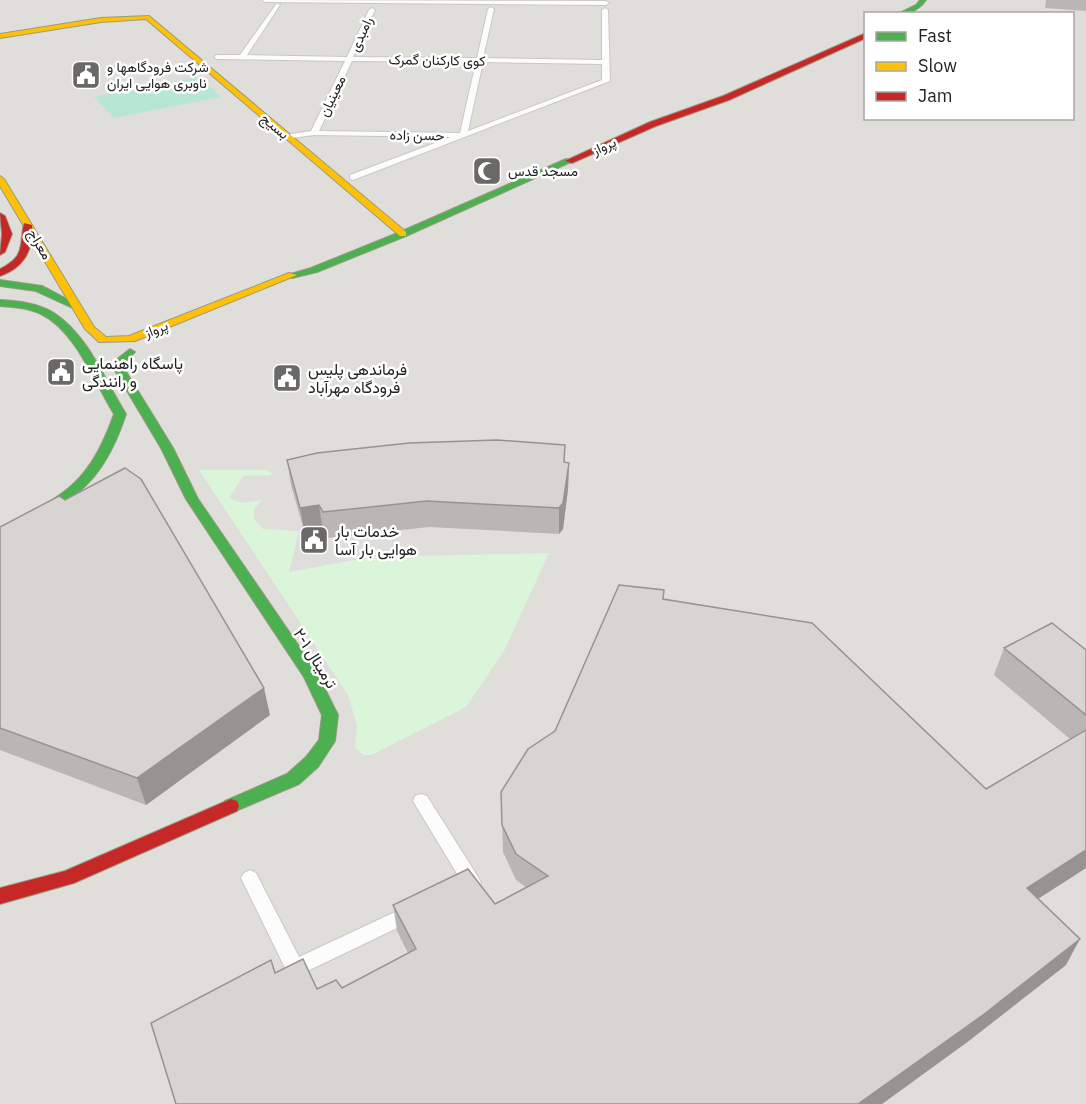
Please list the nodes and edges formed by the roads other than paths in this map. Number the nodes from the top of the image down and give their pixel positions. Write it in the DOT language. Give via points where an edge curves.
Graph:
graph roads {
  1 [pos="129,0"];
  2 [pos="265,0"];
  3 [pos="324,0"];
  4 [pos="923,0"];
  5 [pos="934,0"];
  6 [pos="277,5"];
  7 [pos="491,9"];
  8 [pos="372,10"];
  9 [pos="905,12"];
  10 [pos="918,12"];
  11 [pos="101,20"];
  12 [pos="864,35"];
  13 [pos="0,36"];
  14 [pos="217,57"];
  15 [pos="242,57"];
  16 [pos="350,58"];
  17 [pos="479,60"];
  18 [pos="606,62"];
  19 [pos="314,133"];
  20 [pos="463,135"];
  21 [pos="288,137"];
  22 [pos="353,177"];
  23 [pos="0,179"];
  24 [pos="3,221"];
  25 [pos="27,222"];
  26 [pos="403,234"];
  27 [pos="0,252"];
  28 [pos="314,270"];
  29 [pos="0,273"];
  30 [pos="0,283"];
  31 [pos="0,303"];
  32 [pos="78,309"];
  33 [pos="79,351"];
  34 [pos="130,352"];
  35 [pos="116,364"];
  36 [pos="93,372"];
  37 [pos="0,535"];
  38 [pos="420,801"];
  39 [pos="250,878"];
  40 [pos="451,893"];
  41 [pos="0,896"];
  42 [pos="430,903"];
  1 -- 11 [label="main road" via="131,7 127,12"];
  2 -- 3 [label="street"];
  3 -- 18 [label="street" via="606,7"];
  4 -- 9 [label="main road"];
  5 -- 10 [label="main road"];
  6 -- 15 [label="street"];
  7 -- 17 [label="street, حسن زاده"];
  8 -- 16 [label="street, رامبدی"];
  11 -- 13 [label="main road"];
  11 -- 21 [label="main road, بسیج" via="147,17"];
  12 -- 26 [label="main road, پرواز" via="726,98 653,124"];
  14 -- 15 [label="street, کوی کارکنان گمرک"];
  15 -- 16 [label="street, کوی کارکنان گمرک"];
  16 -- 17 [label="street, کوی کارکنان گمرک"];
  16 -- 19 [label="street, معینیان"];
  17 -- 18 [label="street, کوی کارکنان گمرک"];
  17 -- 20 [label="street, حسن زاده"];
  18 -- 20 [label="street" via="606,81"];
  19 -- 20 [label="street, حسن زاده"];
  19 -- 21 [label="street, حسن زاده"];
  20 -- 22 [label="street"];
  21 -- 26 [label="main road, بسیج"];
  23 -- 25 [label="main road, معراج"];
  24 -- 27 [label="main road" via="8,238"];
  25 -- 29 [label="main road" via="31,242 24,257"];
  25 -- 32 [label="main road, معراج"];
  26 -- 28 [label="main road, پرواز"];
  28 -- 32 [label="main road, پرواز" via="288,276 131,339 113,341 97,337"];
  28 -- 34 [label="main road, پرواز" via="286,287"];
  30 -- 32 [label="main road" via="36,286 58,293"];
  31 -- 33 [label="main road" via="52,316"];
  33 -- 34 [label="main road, پرواز" via="98,355"];
  33 -- 36 [label="main road"];
  34 -- 35 [label="main road"];
  35 -- 36 [label="main road" via="101,362"];
  35 -- 41 [label="main road, ترمینال ۱-۲" via="167,447 192,499 310,675 330,715 327,741 293,779 68,878"];
  36 -- 37 [label="main road" via="120,414 101,463 78,489"];
  38 -- 40 [label="street" via="472,883"];
  39 -- 42 [label="street" via="295,968"];
}
